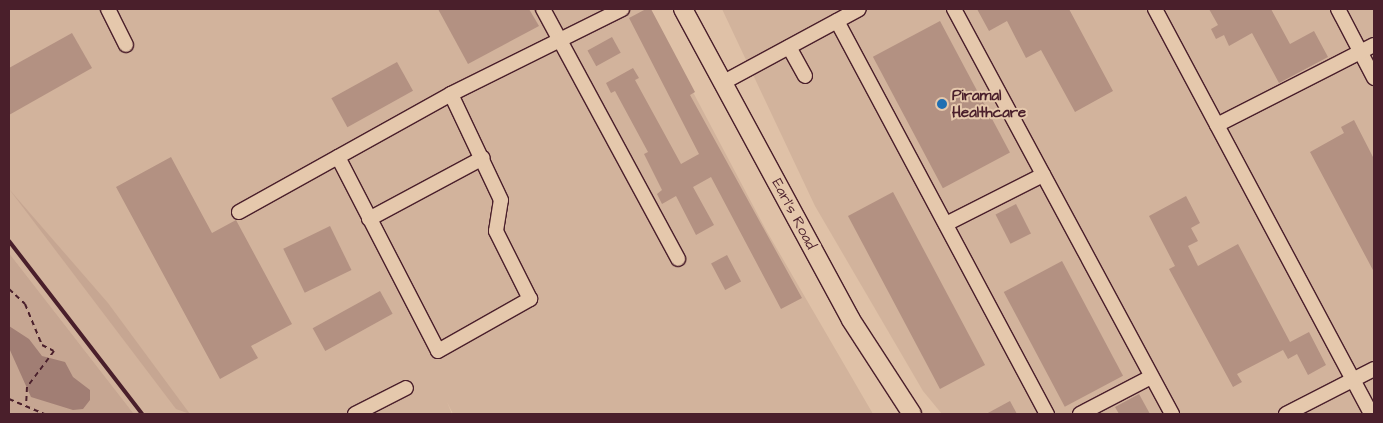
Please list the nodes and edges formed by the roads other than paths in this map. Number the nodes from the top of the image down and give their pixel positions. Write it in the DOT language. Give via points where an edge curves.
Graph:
graph roads {
  1 [pos="108,9"];
  2 [pos="543,9"];
  3 [pos="622,9"];
  4 [pos="683,9"];
  5 [pos="859,9"];
  6 [pos="954,9"];
  7 [pos="1156,9"];
  8 [pos="1338,9"];
  9 [pos="837,21"];
  10 [pos="560,40"];
  11 [pos="126,45"];
  12 [pos="1374,45"];
  13 [pos="788,47"];
  14 [pos="1361,52"];
  15 [pos="804,76"];
  16 [pos="1374,78"];
  17 [pos="724,82"];
  18 [pos="451,94"];
  19 [pos="1218,126"];
  20 [pos="338,157"];
  21 [pos="484,158"];
  22 [pos="1044,175"];
  23 [pos="239,212"];
  24 [pos="369,219"];
  25 [pos="946,224"];
  26 [pos="678,259"];
  27 [pos="1374,368"];
  28 [pos="1152,377"];
  29 [pos="1353,380"];
  30 [pos="406,388"];
  31 [pos="1304,410"];
  32 [pos="355,414"];
  33 [pos="912,414"];
  34 [pos="1047,414"];
  35 [pos="1080,414"];
  36 [pos="1172,414"];
  37 [pos="1286,414"];
  38 [pos="1371,414"];
  1 -- 11 [label="lane"];
  2 -- 10 [label="lane"];
  3 -- 10 [label="lane"];
  4 -- 17 [label="main road, Earl's Road"];
  5 -- 9 [label="lane"];
  6 -- 22 [label="lane"];
  7 -- 19 [label="lane"];
  8 -- 14 [label="lane"];
  9 -- 13 [label="lane"];
  9 -- 25 [label="lane"];
  10 -- 18 [label="lane"];
  10 -- 26 [label="lane"];
  12 -- 14 [label="lane"];
  13 -- 15 [label="lane"];
  13 -- 17 [label="lane"];
  14 -- 16 [label="lane"];
  14 -- 19 [label="lane"];
  17 -- 33 [label="main road, Earl's Road" via="851,320"];
  18 -- 20 [label="lane"];
  18 -- 21 [label="lane"];
  19 -- 29 [label="lane"];
  20 -- 23 [label="lane"];
  20 -- 24 [label="lane"];
  21 -- 24 [label="lane"];
  21 -- 24 [label="lane" via="501,200 496,231 530,299 438,351"];
  22 -- 25 [label="lane"];
  22 -- 28 [label="lane"];
  25 -- 34 [label="lane"];
  27 -- 29 [label="lane"];
  28 -- 35 [label="lane"];
  28 -- 36 [label="lane"];
  29 -- 31 [label="lane"];
  29 -- 38 [label="lane"];
  30 -- 32 [label="lane"];
  31 -- 37 [label="lane"];
}
